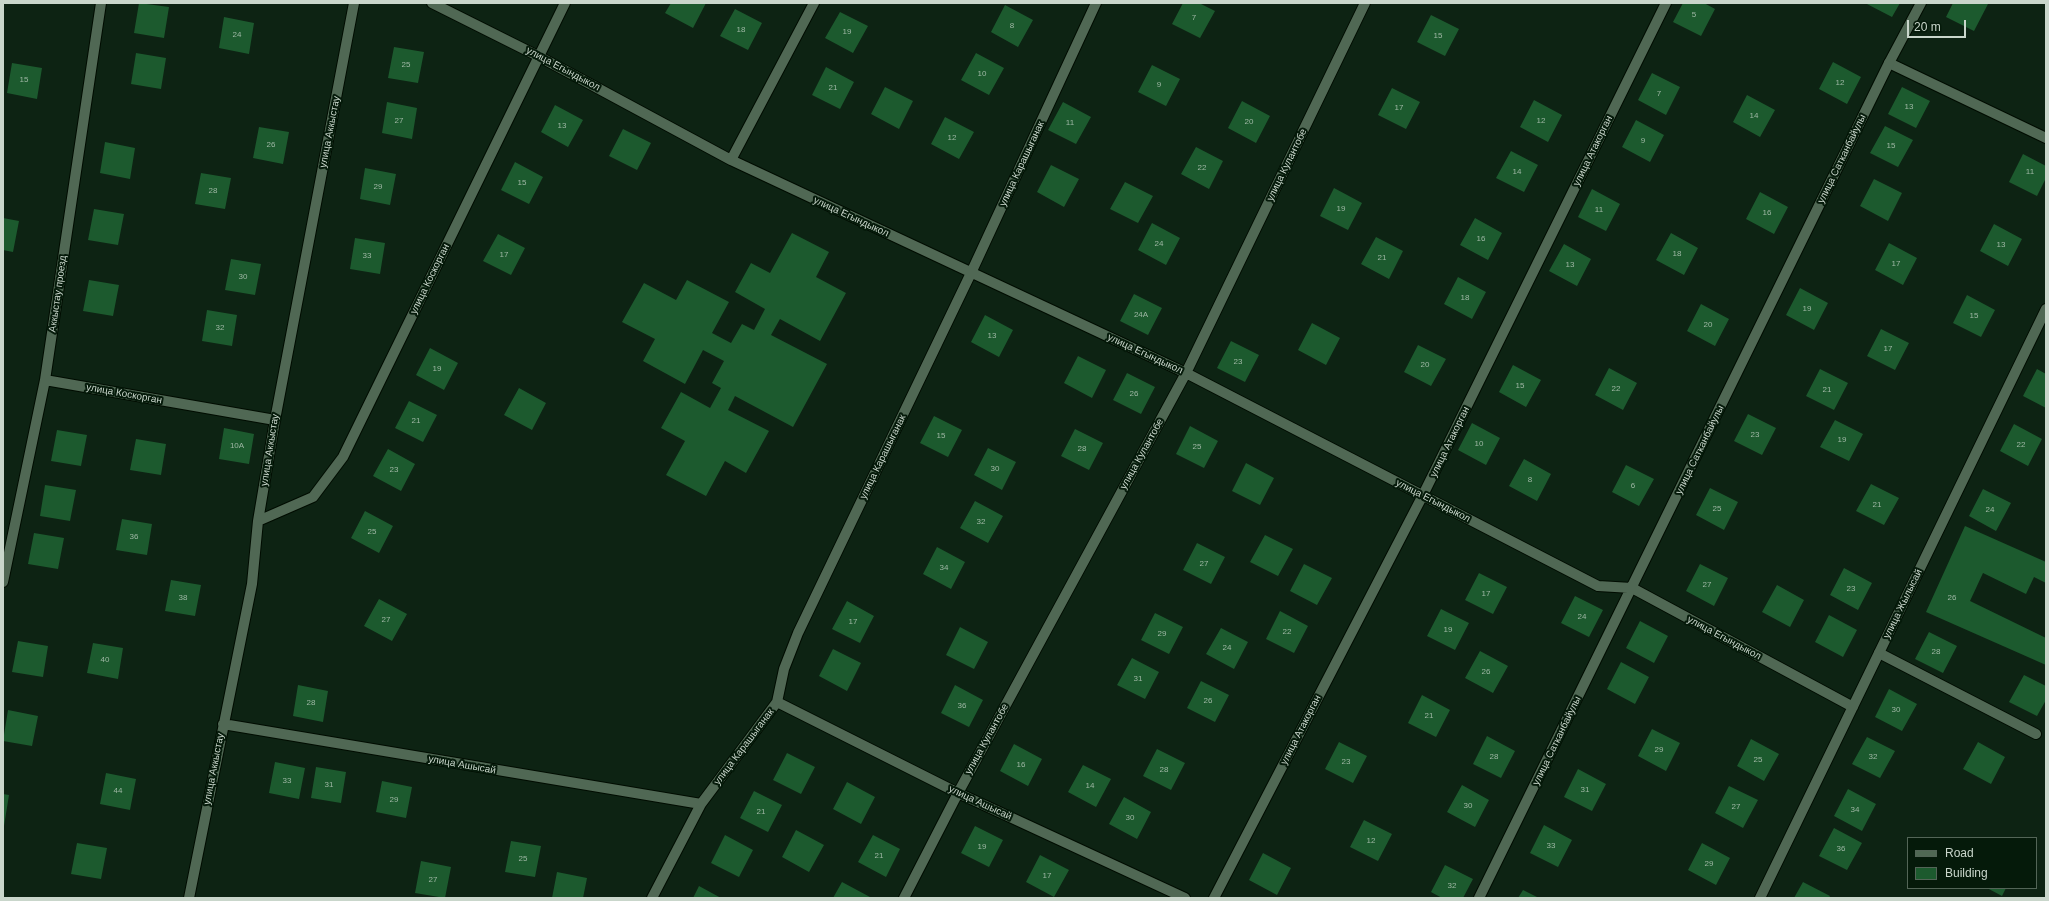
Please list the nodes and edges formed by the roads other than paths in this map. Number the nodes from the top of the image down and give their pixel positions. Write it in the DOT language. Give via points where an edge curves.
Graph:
graph roads {
  1 [pos="101,3"];
  2 [pos="354,3"];
  3 [pos="432,3"];
  4 [pos="565,3"];
  5 [pos="814,3"];
  6 [pos="1096,3"];
  7 [pos="1365,3"];
  8 [pos="1666,3"];
  9 [pos="1921,3"];
  10 [pos="538,56"];
  11 [pos="1889,63"];
  12 [pos="2046,138"];
  13 [pos="731,160"];
  14 [pos="971,273"];
  15 [pos="2046,309"];
  16 [pos="1186,373"];
  17 [pos="45,380"];
  18 [pos="275,420"];
  19 [pos="1423,495"];
  20 [pos="258,521"];
  21 [pos="3,582"];
  22 [pos="1632,588"];
  23 [pos="1880,653"];
  24 [pos="777,702"];
  25 [pos="1853,707"];
  26 [pos="223,724"];
  27 [pos="2036,734"];
  28 [pos="958,793"];
  29 [pos="700,804"];
  30 [pos="189,898"];
  31 [pos="652,898"];
  32 [pos="904,898"];
  33 [pos="1185,898"];
  34 [pos="1214,898"];
  35 [pos="1480,898"];
  36 [pos="1760,898"];
  1 -- 17 [label="street, Аккыстау проезд"];
  2 -- 18 [label="street, улица Аккыстау"];
  3 -- 10 [label="street, улица Егындыкол"];
  4 -- 10 [label="street, улица Коскорган"];
  5 -- 13 [label="street"];
  6 -- 14 [label="street, улица Карашыганак"];
  7 -- 16 [label="street, улица Кулантобе"];
  8 -- 19 [label="street, улица Атакорган"];
  9 -- 11 [label="street, улица Сатканбайулы"];
  10 -- 13 [label="street, улица Егындыкол"];
  10 -- 20 [label="street, улица Коскорган" via="343,457 313,497"];
  11 -- 12 [label="street"];
  11 -- 22 [label="street, улица Сатканбайулы"];
  13 -- 14 [label="street, улица Егындыкол"];
  14 -- 16 [label="street, улица Егындыкол"];
  14 -- 24 [label="street, улица Карашыганак" via="798,633 784,669"];
  15 -- 23 [label="street, улица Жылысай"];
  16 -- 19 [label="street, улица Егындыкол"];
  16 -- 28 [label="street, улица Кулантобе"];
  17 -- 18 [label="street, улица Коскорган"];
  17 -- 21 [label="street, Аккыстау проезд"];
  18 -- 20 [label="street, улица Аккыстау"];
  19 -- 22 [label="street, улица Егындыкол" via="1598,586"];
  19 -- 34 [label="street, улица Атакорган"];
  20 -- 26 [label="street, улица Аккыстау" via="252,584"];
  22 -- 25 [label="street, улица Егындыкол"];
  22 -- 35 [label="street, улица Сатканбайулы"];
  23 -- 25 [label="street, улица Жылысай"];
  23 -- 27 [label="street"];
  24 -- 28 [label="street, улица Ашысай"];
  24 -- 29 [label="street, улица Карашыганак"];
  25 -- 36 [label="street, улица Жылысай"];
  26 -- 29 [label="street, улица Ашысай"];
  26 -- 30 [label="street, улица Аккыстау"];
  28 -- 32 [label="street, улица Кулантобе"];
  28 -- 33 [label="street, улица Ашысай"];
  29 -- 31 [label="street, улица Карашыганак"];
}
